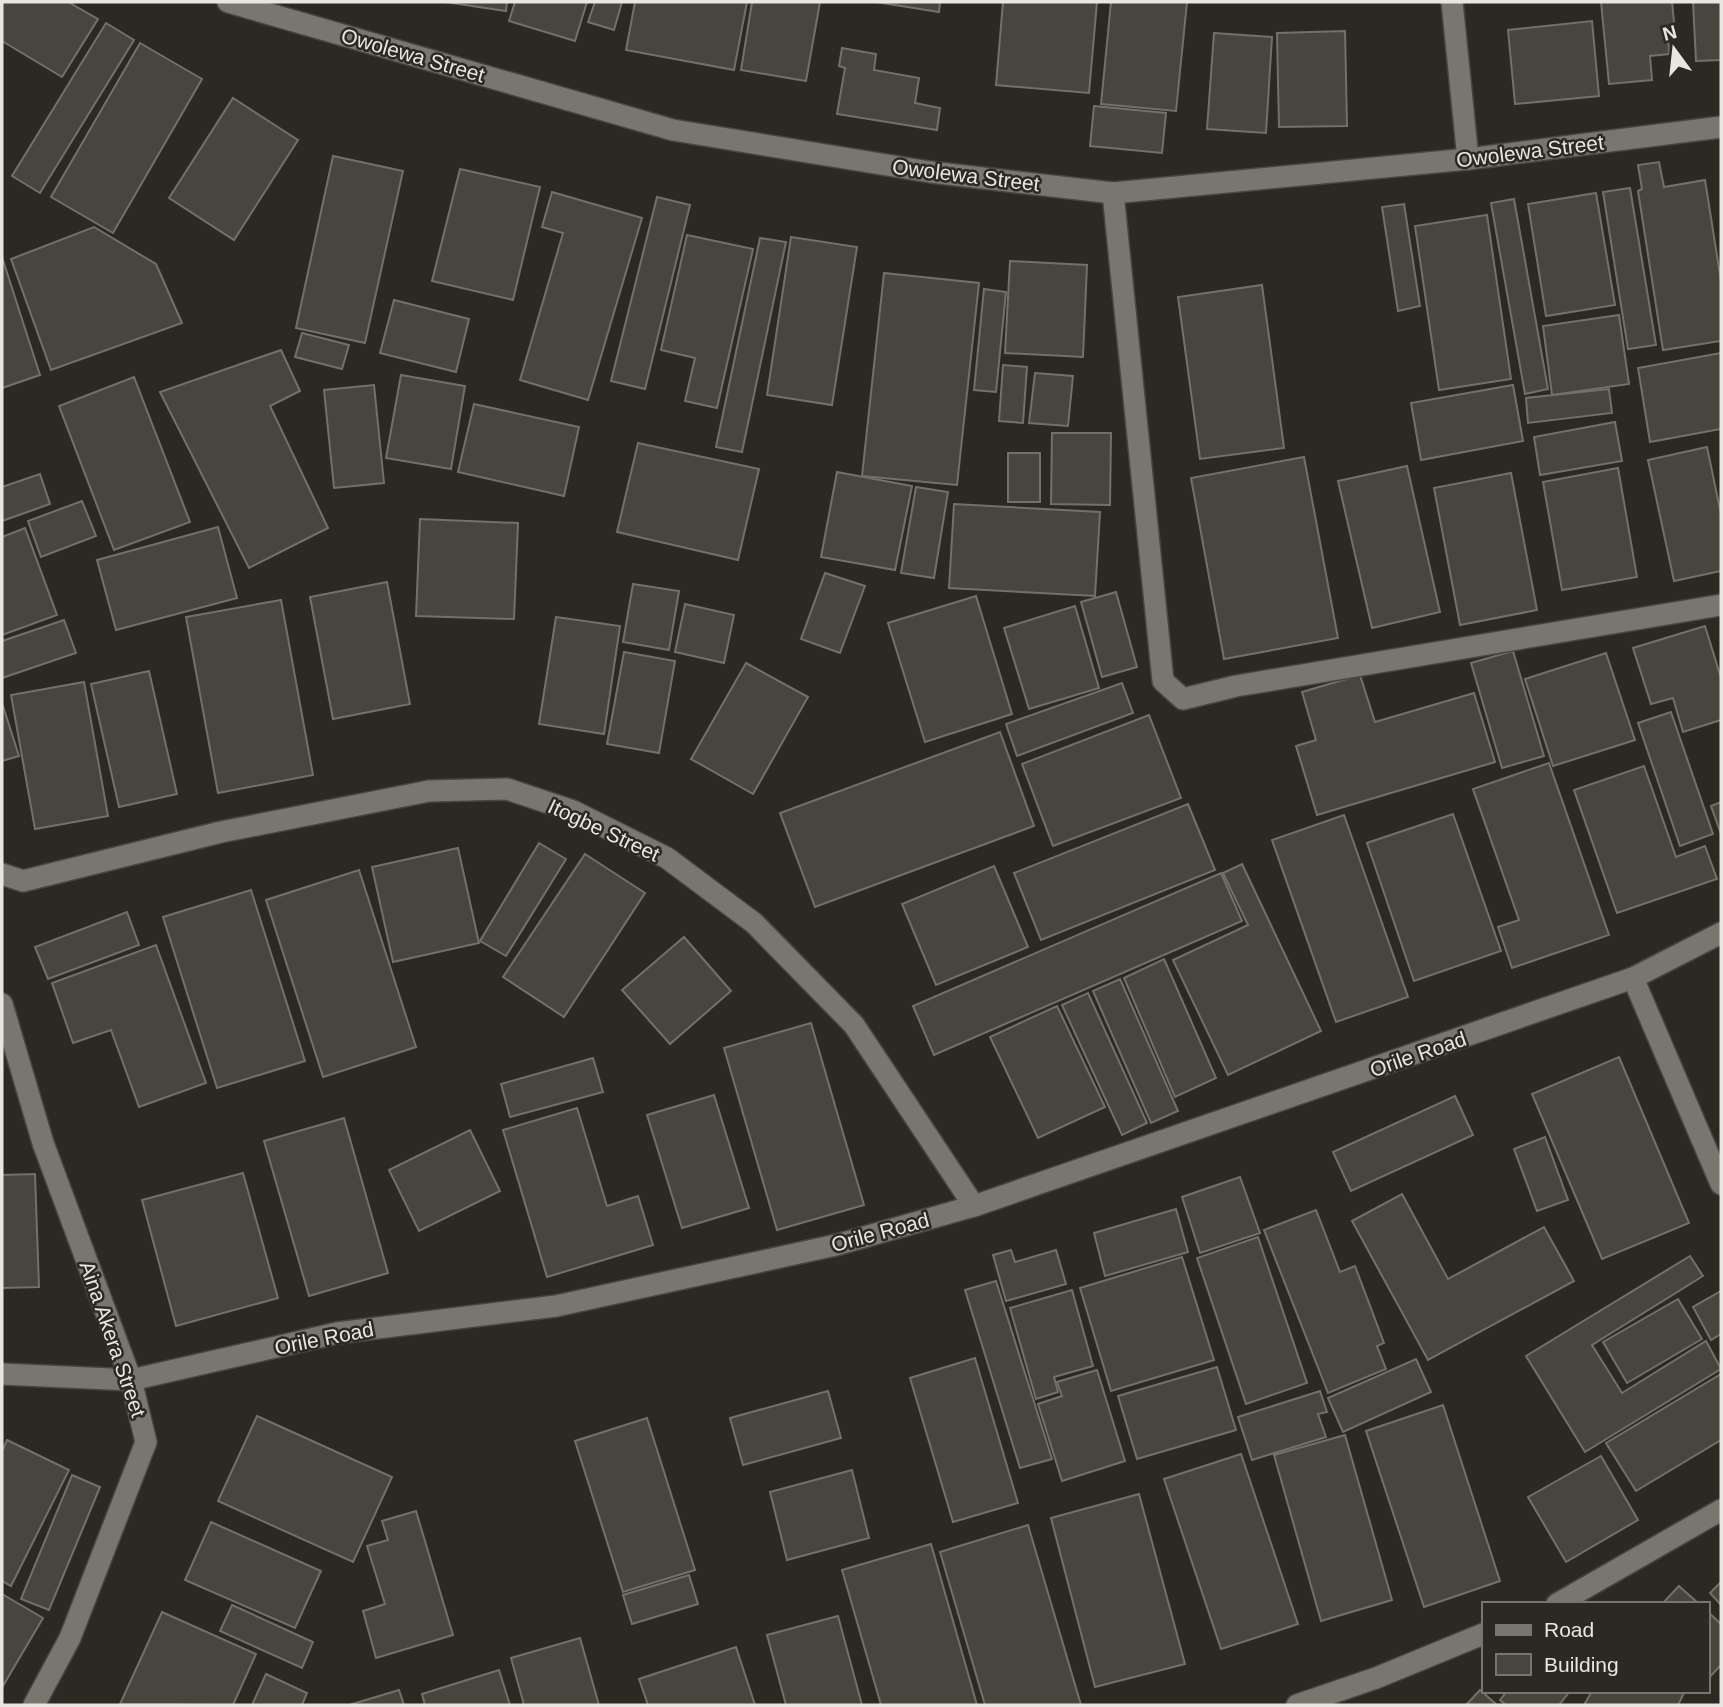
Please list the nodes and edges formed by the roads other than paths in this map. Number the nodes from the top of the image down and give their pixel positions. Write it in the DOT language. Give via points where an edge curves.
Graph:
graph roads {
  1 [pos="228,2"];
  2 [pos="1452,2"];
  3 [pos="1721,127"];
  4 [pos="1468,159"];
  5 [pos="1113,193"];
  6 [pos="1721,605"];
  7 [pos="2,874"];
  8 [pos="1721,933"];
  9 [pos="1633,978"];
  10 [pos="2,1004"];
  11 [pos="1721,1184"];
  12 [pos="974,1206"];
  13 [pos="2,1374"];
  14 [pos="131,1380"];
  15 [pos="1721,1510"];
  16 [pos="1560,1602"];
  17 [pos="1482,1634"];
  18 [pos="34,1705"];
  19 [pos="1297,1705"];
  1 -- 5 [label="street, Owolewa Street" via="673,130 930,172"];
  2 -- 4 [label="street"];
  3 -- 4 [label="street, Owolewa Street"];
  4 -- 5 [label="street, Owolewa Street"];
  5 -- 6 [label="street" via="1163,681 1183,699 1236,686"];
  7 -- 12 [label="street, Itogbe Street" via="23,881 221,832 429,791 507,789 573,811 667,859 754,923 854,1025"];
  8 -- 9 [label="street, Orile Road"];
  9 -- 11 [label="street"];
  9 -- 12 [label="street, Orile Road"];
  10 -- 14 [label="street, Aina Akera Street" via="43,1143"];
  12 -- 14 [label="street, Orile Road" via="836,1245 556,1306 337,1333"];
  13 -- 14 [label="street, Orile Road"];
  14 -- 18 [label="street, Aina Akera Street" via="146,1442 70,1638"];
  15 -- 16 [label="street"];
  17 -- 19 [label="street"];
}
